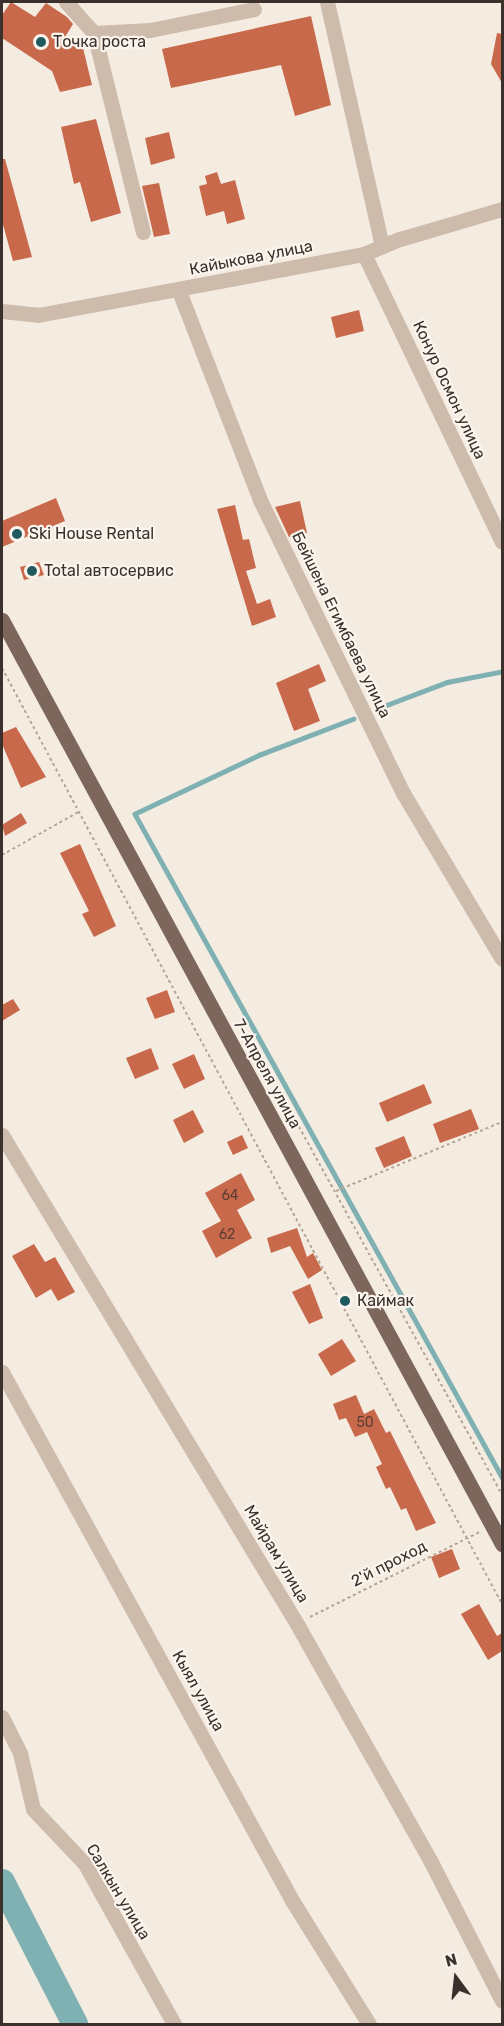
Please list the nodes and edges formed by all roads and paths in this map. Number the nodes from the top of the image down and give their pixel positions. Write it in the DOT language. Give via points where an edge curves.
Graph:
graph roads {
  1 [pos="66,2"];
  2 [pos="327,2"];
  3 [pos="254,9"];
  4 [pos="94,33"];
  5 [pos="502,208"];
  6 [pos="143,232"];
  7 [pos="382,246"];
  8 [pos="364,254"];
  9 [pos="179,291"];
  10 [pos="2,311"];
  11 [pos="502,542"];
  12 [pos="2,620"];
  13 [pos="2,668"];
  14 [pos="80,810"];
  15 [pos="2,855"];
  16 [pos="502,959"];
  17 [pos="293,1116"];
  18 [pos="502,1122"];
  19 [pos="2,1135"];
  20 [pos="336,1191"];
  21 [pos="2,1372"];
  22 [pos="502,1494"];
  23 [pos="493,1526"];
  24 [pos="466,1538"];
  25 [pos="502,1544"];
  26 [pos="502,1604"];
  27 [pos="297,1624"];
  28 [pos="2,1717"];
  29 [pos="502,2001"];
  30 [pos="174,2025"];
  31 [pos="369,2025"];
  1 -- 4 [label="street"];
  2 -- 7 [label="street"];
  3 -- 4 [label="street" via="150,30"];
  4 -- 6 [label="street"];
  5 -- 7 [label="street, Кайыкова улица"];
  7 -- 8 [label="street, Кайыкова улица"];
  8 -- 9 [label="street, Кайыкова улица"];
  8 -- 11 [label="street, Конур Осмон улица"];
  9 -- 10 [label="street, Кайыкова улица" via="38,315"];
  9 -- 16 [label="street, Бейшена Егимбаева улица" via="260,500 403,793"];
  12 -- 23 [label="main road, 7-Апреля улица"];
  13 -- 14 [label="path"];
  14 -- 15 [label="path"];
  14 -- 24 [label="path"];
  17 -- 20 [label="path"];
  18 -- 20 [label="path"];
  19 -- 27 [label="street, Майрам улица"];
  20 -- 22 [label="path"];
  21 -- 31 [label="street, Кыял улица" via="293,1902"];
  23 -- 24 [label="path, 2'й проход"];
  23 -- 25 [label="main road, 7-Апреля улица"];
  24 -- 26 [label="path"];
  24 -- 27 [label="path, 2'й проход"];
  27 -- 29 [label="street, Майрам улица" via="431,1862"];
  28 -- 30 [label="street, Салкын улица" via="20,1753 33,1809 85,1864"];
}
